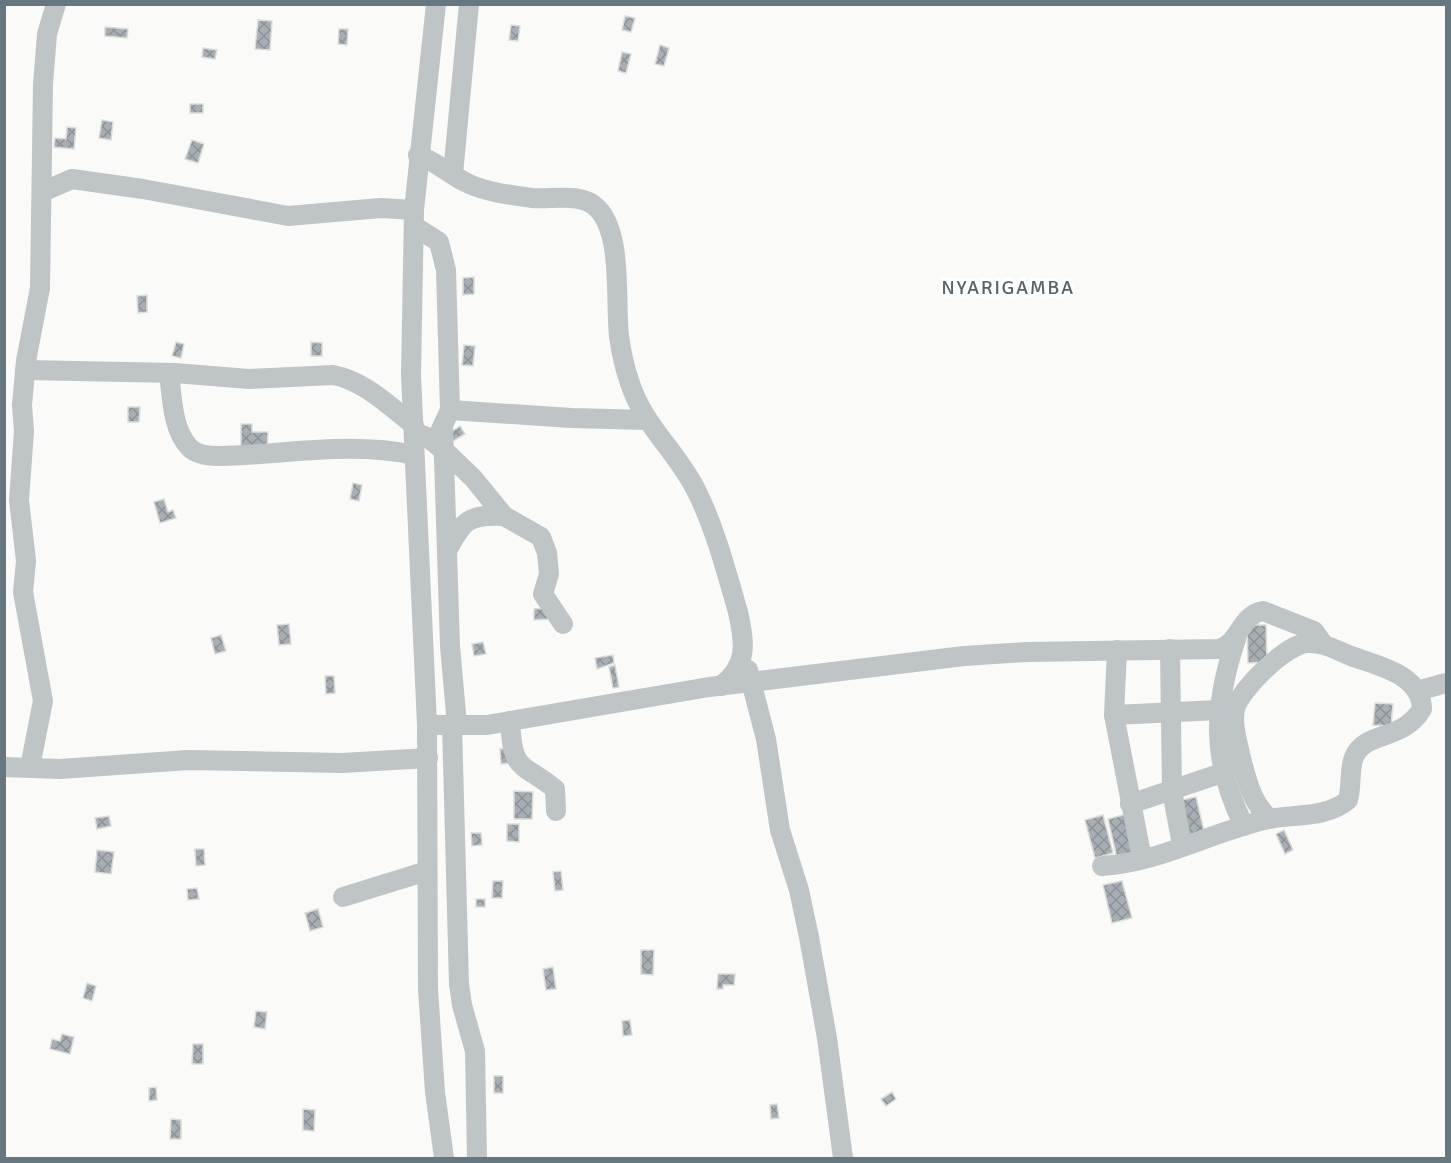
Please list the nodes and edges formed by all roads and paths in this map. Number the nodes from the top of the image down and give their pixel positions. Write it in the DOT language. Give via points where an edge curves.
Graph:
graph roads {
  1 [pos="56,4"];
  2 [pos="436,4"];
  3 [pos="469,4"];
  4 [pos="418,155"];
  5 [pos="42,159"];
  6 [pos="453,174"];
  7 [pos="72,179"];
  8 [pos="42,192"];
  9 [pos="414,218"];
  10 [pos="25,370"];
  11 [pos="169,373"];
  12 [pos="648,420"];
  13 [pos="414,429"];
  14 [pos="442,432"];
  15 [pos="414,455"];
  16 [pos="504,516"];
  17 [pos="447,551"];
  18 [pos="421,601"];
  19 [pos="563,624"];
  20 [pos="1236,639"];
  21 [pos="1324,645"];
  22 [pos="1170,649"];
  23 [pos="1117,650"];
  24 [pos="742,658"];
  25 [pos="752,683"];
  26 [pos="1446,683"];
  27 [pos="720,686"];
  28 [pos="1417,691"];
  29 [pos="1218,710"];
  30 [pos="1171,714"];
  31 [pos="1114,715"];
  32 [pos="510,721"];
  33 [pos="427,725"];
  34 [pos="455,725"];
  35 [pos="428,758"];
  36 [pos="4,767"];
  37 [pos="30,767"];
  38 [pos="1222,773"];
  39 [pos="1172,791"];
  40 [pos="1130,804"];
  41 [pos="556,811"];
  42 [pos="1270,819"];
  43 [pos="1244,826"];
  44 [pos="1182,846"];
  45 [pos="1142,860"];
  46 [pos="1102,866"];
  47 [pos="427,871"];
  48 [pos="343,897"];
  49 [pos="444,1158"];
  50 [pos="477,1158"];
  51 [pos="843,1158"];
  1 -- 5 [label="street" via="45,56"];
  2 -- 4 [label="street"];
  3 -- 6 [label="street"];
  4 -- 6 [label="street" via="441,164"];
  4 -- 9 [label="street"];
  5 -- 7 [label="street"];
  5 -- 8 [label="street"];
  6 -- 12 [label="street" via="487,189 535,198 575,199 599,209 611,234 619,336 628,380"];
  7 -- 8 [label="street"];
  7 -- 9 [label="street" via="288,216 381,208"];
  8 -- 10 [label="street" via="40,288"];
  9 -- 13 [label="street"];
  9 -- 14 [label="street" via="439,242 446,270"];
  10 -- 11 [label="street"];
  10 -- 37 [label="street" via="19,501 26,561 23,592 42,701"];
  11 -- 13 [label="street" via="249,379 321,374 347,378 364,387"];
  11 -- 15 [label="street" via="178,427 189,447 199,453 218,456 372,448"];
  12 -- 14 [label="street" via="571,418"];
  12 -- 24 [label="street" via="697,491 738,612"];
  13 -- 14 [label="street"];
  13 -- 15 [label="street"];
  14 -- 16 [label="street"];
  14 -- 17 [label="street"];
  15 -- 18 [label="street"];
  16 -- 17 [label="street" via="476,516 465,522"];
  16 -- 19 [label="street" via="541,537 549,574 543,594"];
  17 -- 18 [label="street"];
  17 -- 34 [label="street"];
  18 -- 33 [label="street"];
  20 -- 21 [label="street" via="1249,616 1263,611 1314,631"];
  20 -- 22 [label="street" via="1220,649"];
  20 -- 29 [label="street"];
  21 -- 28 [label="street" via="1389,669 1412,683"];
  21 -- 42 [label="street" via="1306,643 1289,649 1242,693 1236,708 1234,726 1244,769 1253,796"];
  22 -- 23 [label="street"];
  22 -- 30 [label="street"];
  23 -- 25 [label="street" via="964,656"];
  23 -- 31 [label="street"];
  24 -- 25 [label="street"];
  24 -- 27 [label="street" via="738,670"];
  25 -- 27 [label="street"];
  25 -- 51 [label="street" via="766,739 780,831 810,939"];
  26 -- 28 [label="street"];
  27 -- 32 [label="street"];
  28 -- 42 [label="street" via="1422,709 1411,725 1366,742 1359,749 1353,760 1348,800 1322,812"];
  29 -- 30 [label="street"];
  29 -- 38 [label="street"];
  30 -- 31 [label="street"];
  30 -- 39 [label="street"];
  31 -- 40 [label="street"];
  32 -- 34 [label="street"];
  32 -- 41 [label="street" via="513,755 520,767 555,789"];
  33 -- 34 [label="street"];
  33 -- 35 [label="street"];
  34 -- 50 [label="street" via="459,984 475,1051"];
  35 -- 37 [label="street" via="332,763 188,760 68,769"];
  35 -- 47 [label="street"];
  36 -- 37 [label="street"];
  38 -- 39 [label="street"];
  38 -- 43 [label="street"];
  39 -- 40 [label="street"];
  39 -- 44 [label="street"];
  40 -- 45 [label="street"];
  42 -- 43 [label="street"];
  43 -- 44 [label="street"];
  44 -- 45 [label="street"];
  45 -- 46 [label="street"];
  47 -- 48 [label="street"];
  47 -- 49 [label="street" via="430,1047"];
}
